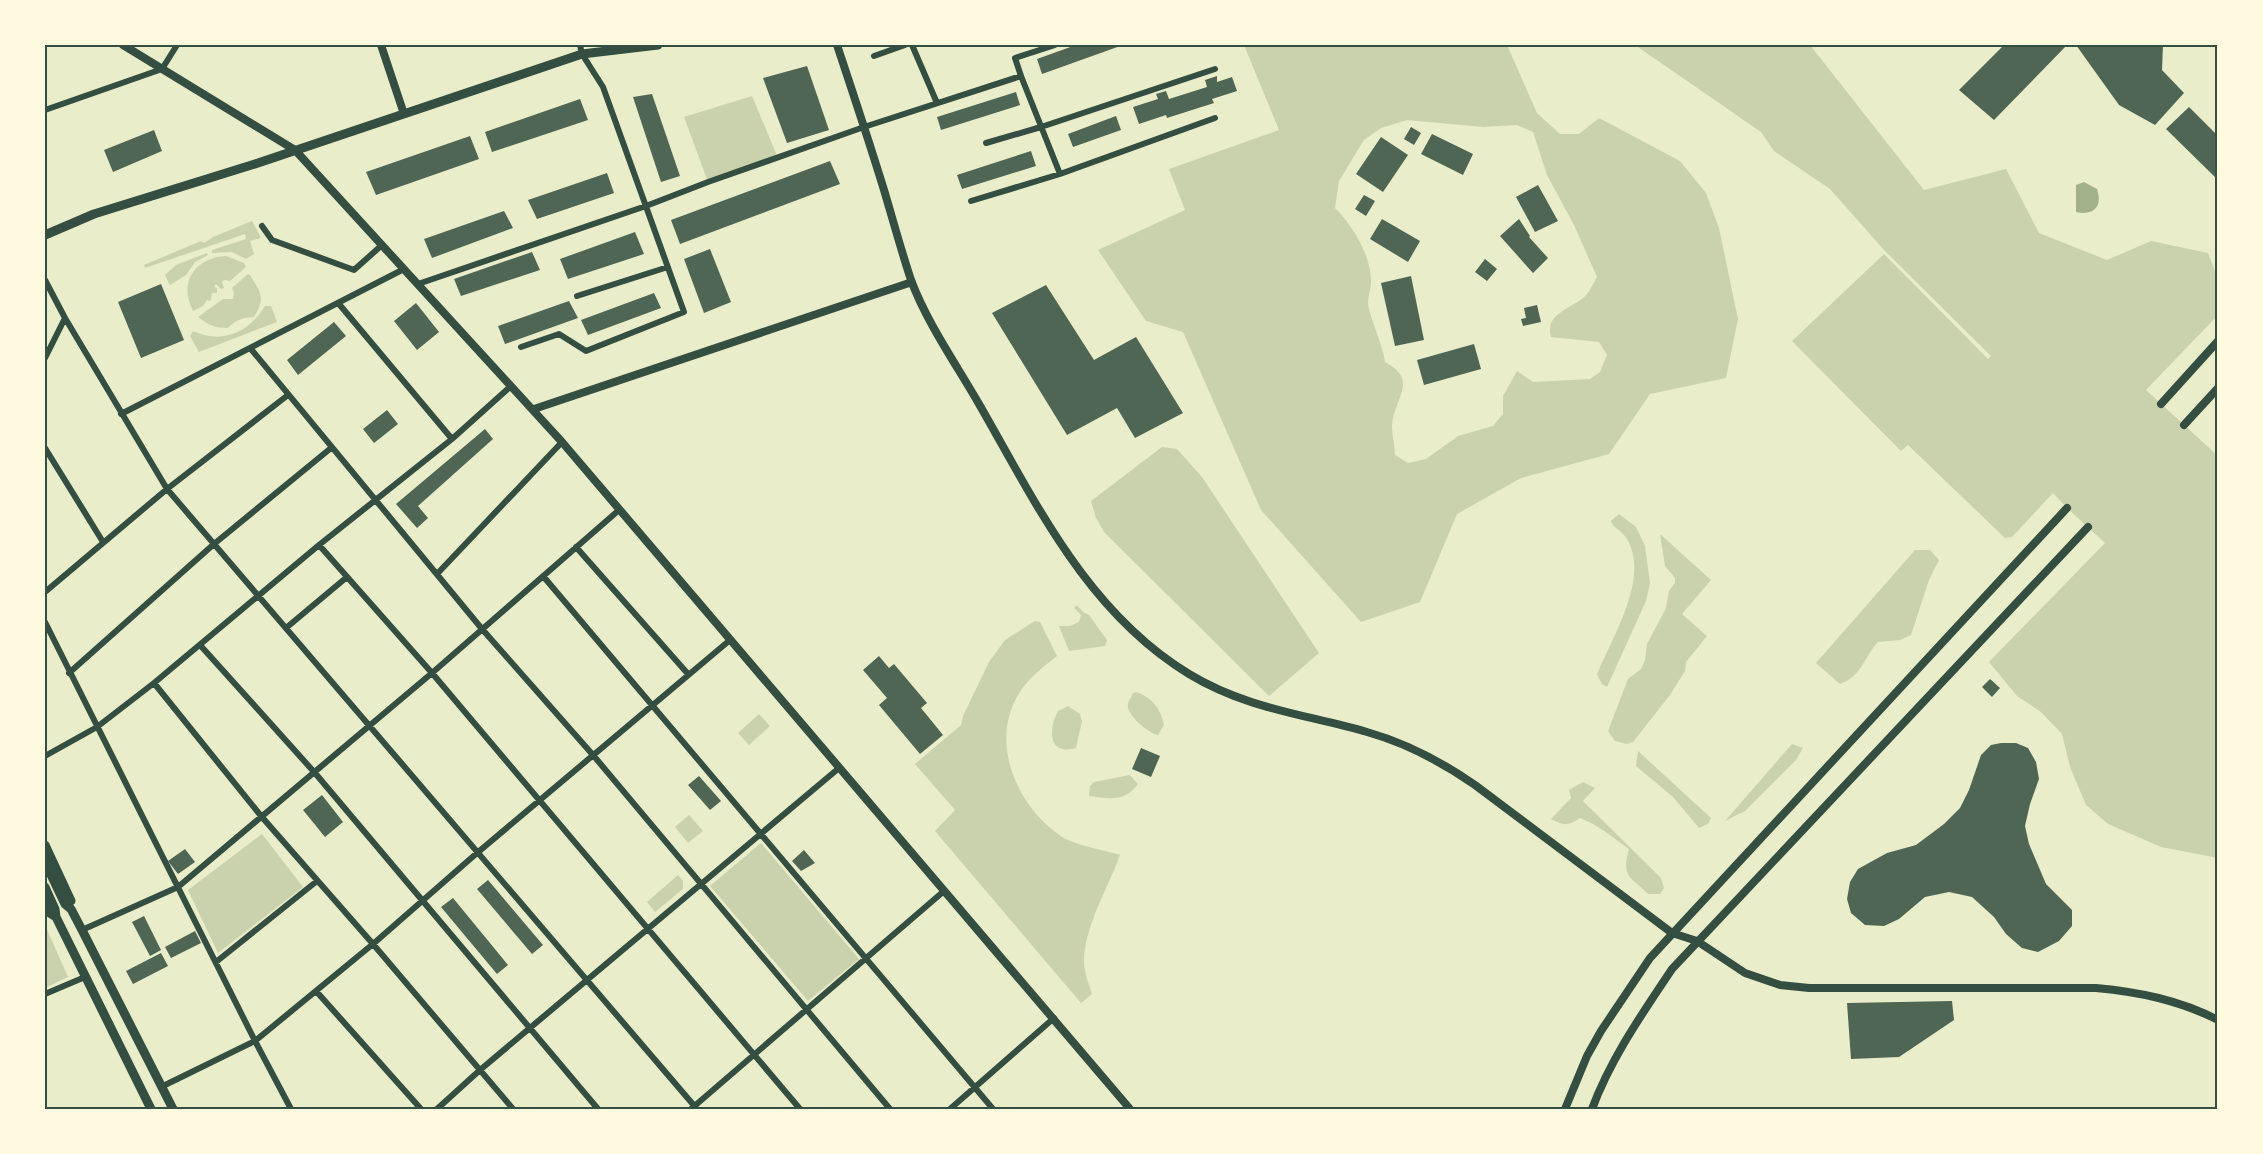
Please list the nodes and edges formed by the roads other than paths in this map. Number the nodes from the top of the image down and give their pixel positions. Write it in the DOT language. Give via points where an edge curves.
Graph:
graph roads {
  1 [pos="123,45"];
  2 [pos="177,45"];
  3 [pos="381,45"];
  4 [pos="658,45"];
  5 [pos="837,45"];
  6 [pos="905,45"];
  7 [pos="912,45"];
  8 [pos="1055,45"];
  9 [pos="581,50"];
  10 [pos="874,56"];
  11 [pos="162,69"];
  12 [pos="1215,69"];
  13 [pos="1021,76"];
  14 [pos="937,103"];
  15 [pos="45,110"];
  16 [pos="404,114"];
  17 [pos="1215,118"];
  18 [pos="864,127"];
  19 [pos="1041,127"];
  20 [pos="986,143"];
  21 [pos="295,150"];
  22 [pos="1060,174"];
  23 [pos="971,201"];
  24 [pos="646,206"];
  25 [pos="262,226"];
  26 [pos="45,235"];
  27 [pos="382,245"];
  28 [pos="668,267"];
  29 [pos="404,269"];
  30 [pos="45,280"];
  31 [pos="912,282"];
  32 [pos="418,284"];
  33 [pos="578,296"];
  34 [pos="339,304"];
  35 [pos="65,318"];
  36 [pos="2218,341"];
  37 [pos="521,347"];
  38 [pos="250,349"];
  39 [pos="45,358"];
  40 [pos="512,386"];
  41 [pos="2218,388"];
  42 [pos="288,395"];
  43 [pos="2161,404"];
  44 [pos="534,409"];
  45 [pos="121,414"];
  46 [pos="2184,425"];
  47 [pos="452,438"];
  48 [pos="562,442"];
  49 [pos="45,448"];
  50 [pos="331,448"];
  51 [pos="167,489"];
  52 [pos="375,501"];
  53 [pos="2067,508"];
  54 [pos="619,510"];
  55 [pos="2088,527"];
  56 [pos="103,542"];
  57 [pos="214,544"];
  58 [pos="319,545"];
  59 [pos="576,547"];
  60 [pos="436,574"];
  61 [pos="543,576"];
  62 [pos="347,577"];
  63 [pos="45,592"];
  64 [pos="258,597"];
  65 [pos="45,622"];
  66 [pos="286,628"];
  67 [pos="482,629"];
  68 [pos="730,640"];
  69 [pos="200,645"];
  70 [pos="69,673"];
  71 [pos="432,673"];
  72 [pos="688,674"];
  73 [pos="154,683"];
  74 [pos="652,705"];
  75 [pos="97,727"];
  76 [pos="369,727"];
  77 [pos="593,755"];
  78 [pos="45,756"];
  79 [pos="839,768"];
  80 [pos="315,773"];
  81 [pos="538,801"];
  82 [pos="261,816"];
  83 [pos="762,834"];
  84 [pos="45,845"];
  85 [pos="477,853"];
  86 [pos="45,862"];
  87 [pos="317,881"];
  88 [pos="701,885"];
  89 [pos="178,886"];
  90 [pos="45,887"];
  91 [pos="944,891"];
  92 [pos="423,900"];
  93 [pos="45,905"];
  94 [pos="71,909"];
  95 [pos="56,917"];
  96 [pos="649,929"];
  97 [pos="82,930"];
  98 [pos="1672,933"];
  99 [pos="1696,941"];
  100 [pos="373,944"];
  101 [pos="866,958"];
  102 [pos="216,962"];
  103 [pos="85,977"];
  104 [pos="587,981"];
  105 [pos="316,991"];
  106 [pos="45,994"];
  107 [pos="807,1009"];
  108 [pos="1054,1018"];
  109 [pos="2218,1020"];
  110 [pos="530,1028"];
  111 [pos="255,1041"];
  112 [pos="754,1054"];
  113 [pos="480,1070"];
  114 [pos="161,1087"];
  115 [pos="975,1088"];
  116 [pos="694,1108"];
  117 [pos="151,1109"];
  118 [pos="172,1109"];
  119 [pos="291,1109"];
  120 [pos="421,1109"];
  121 [pos="437,1109"];
  122 [pos="513,1109"];
  123 [pos="598,1109"];
  124 [pos="800,1109"];
  125 [pos="890,1109"];
  126 [pos="950,1109"];
  127 [pos="993,1109"];
  128 [pos="1130,1109"];
  129 [pos="1565,1109"];
  130 [pos="1592,1109"];
  1 -- 11 [label="street"];
  2 -- 11 [label="street"];
  3 -- 16 [label="street"];
  4 -- 9 [label="main road"];
  5 -- 18 [label="street"];
  6 -- 10 [label="street"];
  7 -- 14 [label="street"];
  8 -- 13 [label="street" via="1015,57"];
  9 -- 16 [label="main road"];
  9 -- 24 [label="street" via="603,87"];
  11 -- 15 [label="street"];
  11 -- 21 [label="street"];
  12 -- 19 [label="street"];
  13 -- 14 [label="street"];
  13 -- 19 [label="street"];
  14 -- 18 [label="street"];
  16 -- 21 [label="main road"];
  17 -- 22 [label="street"];
  18 -- 24 [label="street"];
  18 -- 31 [label="street"];
  19 -- 20 [label="street"];
  19 -- 22 [label="street"];
  21 -- 26 [label="main road" via="94,214"];
  21 -- 27 [label="street"];
  22 -- 23 [label="street"];
  24 -- 28 [label="street"];
  24 -- 32 [label="street"];
  25 -- 27 [label="street" via="272,240 354,270"];
  27 -- 29 [label="street"];
  28 -- 33 [label="street"];
  28 -- 37 [label="street" via="684,312 586,351 559,334"];
  29 -- 32 [label="street"];
  29 -- 34 [label="street"];
  30 -- 35 [label="street"];
  31 -- 44 [label="street"];
  31 -- 98 [label="street" via="1055,535 1100,598 1136,635 1188,673 1240,699 1396,742 1442,764"];
  32 -- 40 [label="street"];
  34 -- 38 [label="street"];
  34 -- 47 [label="street"];
  35 -- 39 [label="street"];
  35 -- 45 [label="street"];
  36 -- 43 [label="main road"];
  38 -- 42 [label="street"];
  38 -- 45 [label="street"];
  40 -- 44 [label="street"];
  40 -- 47 [label="street"];
  41 -- 46 [label="main road"];
  42 -- 50 [label="street"];
  42 -- 51 [label="street"];
  44 -- 48 [label="street"];
  45 -- 51 [label="street"];
  47 -- 52 [label="street"];
  48 -- 54 [label="street"];
  48 -- 60 [label="street"];
  49 -- 56 [label="street"];
  50 -- 52 [label="street"];
  50 -- 57 [label="street"];
  51 -- 56 [label="street"];
  51 -- 57 [label="street"];
  52 -- 58 [label="street"];
  52 -- 60 [label="street"];
  53 -- 98 [label="main road"];
  54 -- 59 [label="street"];
  54 -- 68 [label="street"];
  55 -- 99 [label="main road"];
  56 -- 63 [label="street"];
  57 -- 64 [label="street"];
  57 -- 70 [label="street"];
  58 -- 62 [label="street"];
  58 -- 64 [label="street"];
  59 -- 61 [label="street"];
  59 -- 72 [label="street"];
  60 -- 67 [label="street"];
  61 -- 67 [label="street"];
  61 -- 74 [label="street"];
  62 -- 66 [label="street"];
  62 -- 71 [label="street"];
  64 -- 66 [label="street"];
  64 -- 69 [label="street"];
  65 -- 70 [label="street"];
  66 -- 76 [label="street"];
  67 -- 71 [label="street"];
  67 -- 77 [label="street"];
  68 -- 72 [label="street"];
  68 -- 79 [label="street"];
  69 -- 73 [label="street"];
  69 -- 80 [label="street"];
  70 -- 75 [label="street"];
  71 -- 76 [label="street"];
  71 -- 81 [label="street"];
  72 -- 74 [label="street"];
  73 -- 75 [label="street"];
  73 -- 82 [label="street"];
  74 -- 77 [label="street"];
  74 -- 83 [label="street"];
  75 -- 78 [label="street"];
  75 -- 89 [label="street"];
  76 -- 80 [label="street"];
  76 -- 85 [label="street"];
  77 -- 81 [label="street"];
  77 -- 88 [label="street"];
  79 -- 83 [label="street"];
  79 -- 91 [label="street"];
  80 -- 82 [label="street"];
  80 -- 92 [label="street"];
  81 -- 85 [label="street"];
  81 -- 96 [label="street"];
  82 -- 87 [label="street"];
  82 -- 89 [label="street"];
  83 -- 88 [label="street"];
  83 -- 101 [label="street"];
  84 -- 94 [label="main road" via="71,901"];
  85 -- 92 [label="street"];
  85 -- 104 [label="street"];
  86 -- 94 [label="main road"];
  87 -- 100 [label="street"];
  87 -- 102 [label="street"];
  88 -- 96 [label="street"];
  88 -- 107 [label="street"];
  89 -- 97 [label="street"];
  89 -- 102 [label="street"];
  90 -- 95 [label="main road"];
  91 -- 101 [label="street"];
  91 -- 108 [label="street"];
  92 -- 100 [label="street"];
  92 -- 110 [label="street"];
  93 -- 95 [label="main road"];
  94 -- 97 [label="main road"];
  95 -- 103 [label="main road"];
  96 -- 104 [label="street"];
  96 -- 112 [label="street"];
  97 -- 114 [label="main road"];
  98 -- 99 [label="street"];
  98 -- 129 [label="main road" via="1650,958 1601,1031"];
  99 -- 109 [label="street" via="1745,973 1780,986 2096,988 2156,997"];
  99 -- 130 [label="main road" via="1672,969 1624,1041"];
  100 -- 105 [label="street"];
  100 -- 113 [label="street"];
  101 -- 107 [label="street"];
  101 -- 115 [label="street"];
  102 -- 111 [label="street"];
  103 -- 106 [label="street"];
  103 -- 117 [label="main road"];
  104 -- 110 [label="street"];
  104 -- 116 [label="street"];
  105 -- 111 [label="street"];
  105 -- 120 [label="street"];
  107 -- 112 [label="street"];
  107 -- 125 [label="street"];
  108 -- 115 [label="street"];
  108 -- 128 [label="street"];
  110 -- 113 [label="street"];
  110 -- 123 [label="street"];
  111 -- 114 [label="street"];
  111 -- 119 [label="street"];
  112 -- 116 [label="street"];
  112 -- 124 [label="street"];
  113 -- 121 [label="street"];
  113 -- 122 [label="street"];
  114 -- 118 [label="main road"];
  115 -- 126 [label="street"];
  115 -- 127 [label="street"];
}
